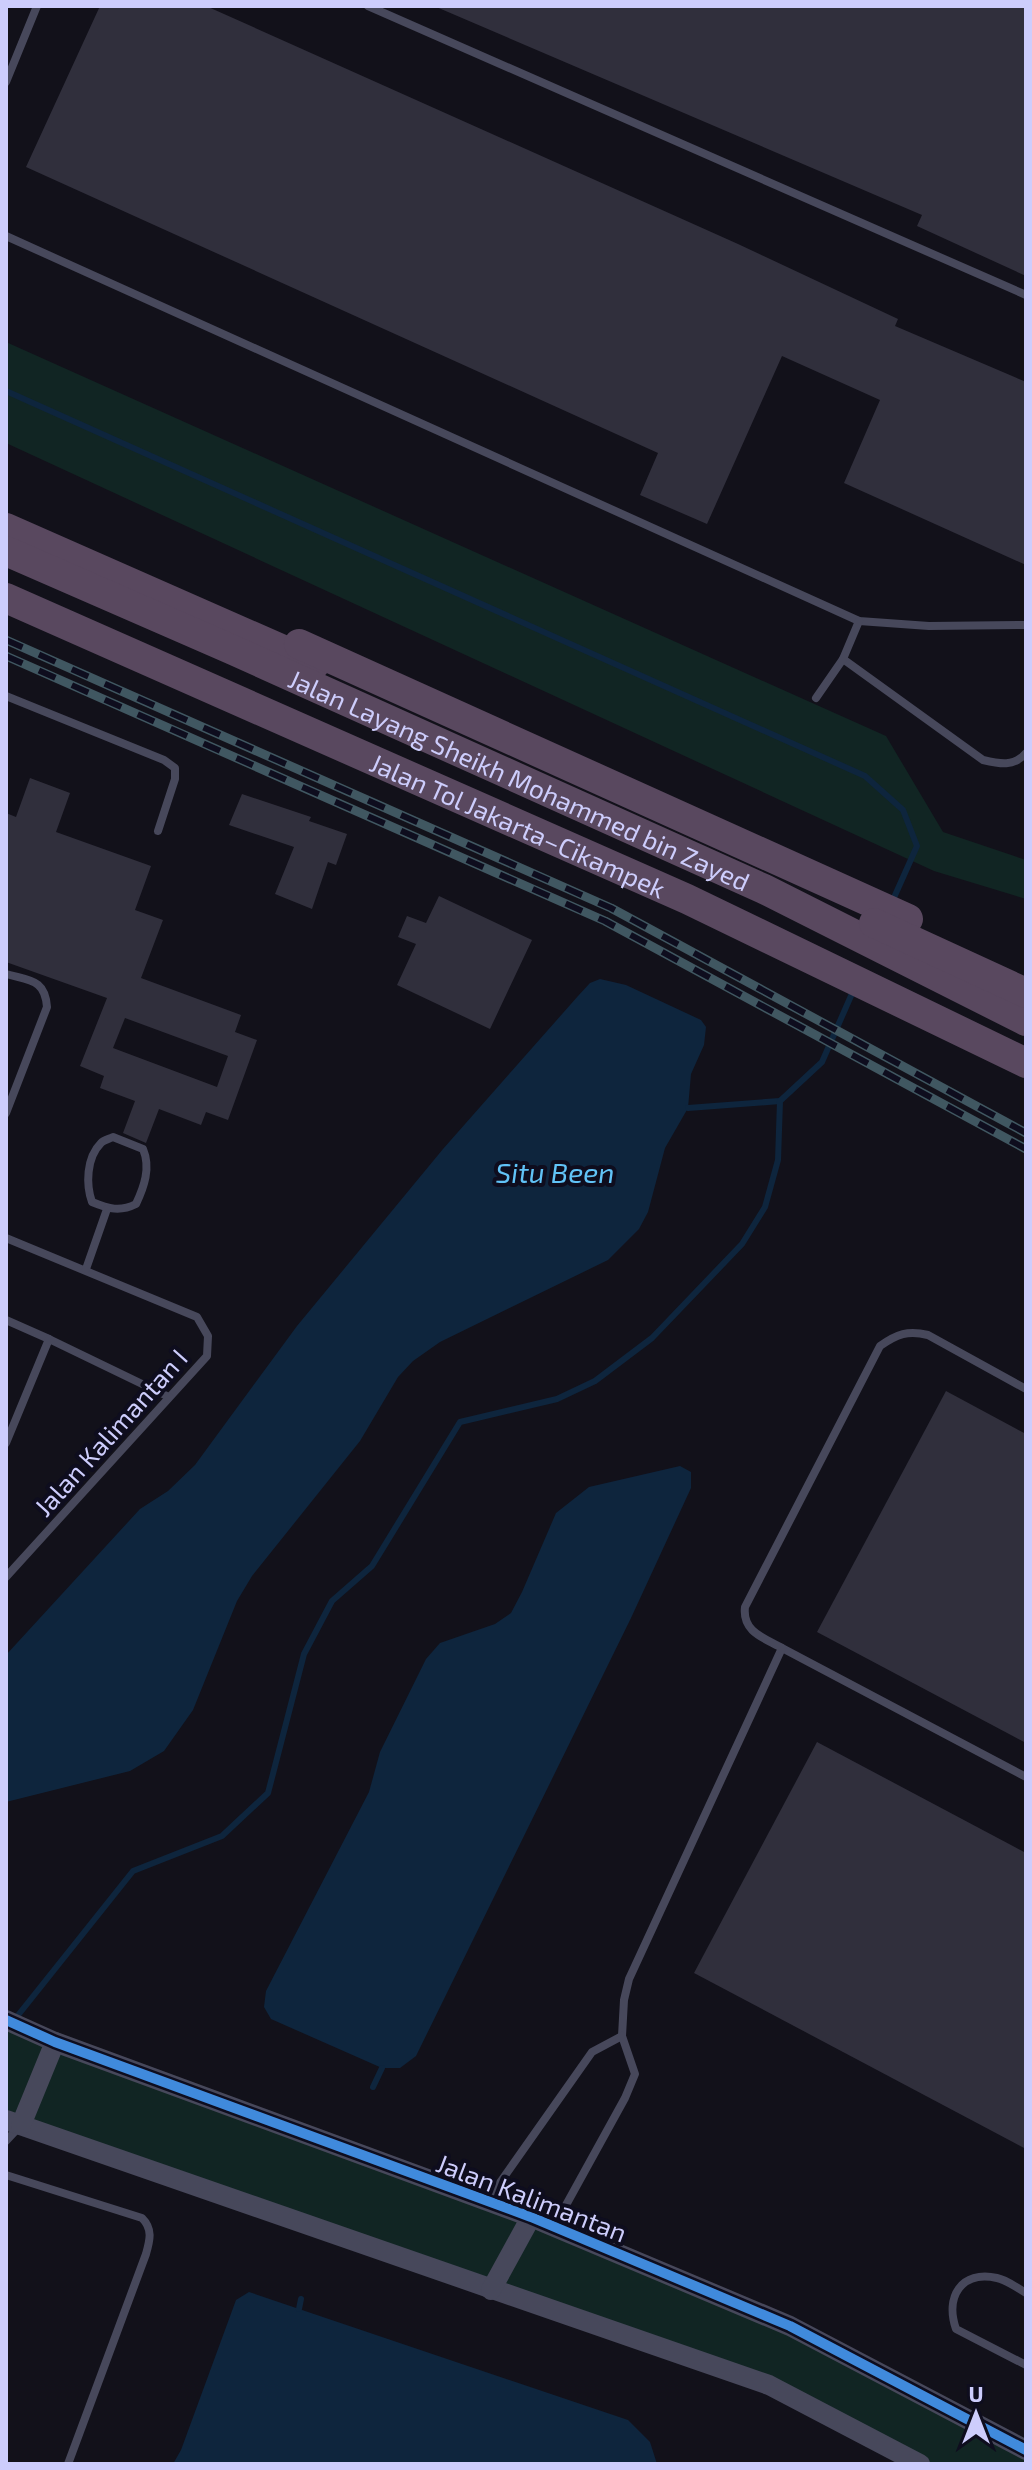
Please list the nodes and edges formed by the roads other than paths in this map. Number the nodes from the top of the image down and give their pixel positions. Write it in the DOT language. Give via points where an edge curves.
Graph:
graph roads {
  1 [pos="37,6"];
  2 [pos="368,6"];
  3 [pos="6,82"];
  4 [pos="6,236"];
  5 [pos="1026,295"];
  6 [pos="6,511"];
  7 [pos="6,528"];
  8 [pos="6,551"];
  9 [pos="6,598"];
  10 [pos="859,621"];
  11 [pos="1026,625"];
  12 [pos="843,659"];
  13 [pos="6,696"];
  14 [pos="816,698"];
  15 [pos="1026,753"];
  16 [pos="158,831"];
  17 [pos="6,974"];
  18 [pos="1026,975"];
  19 [pos="1026,993"];
  20 [pos="1026,1021"];
  21 [pos="1026,1063"];
  22 [pos="6,1113"];
  23 [pos="107,1209"];
  24 [pos="6,1238"];
  25 [pos="86,1269"];
  26 [pos="6,1320"];
  27 [pos="49,1339"];
  28 [pos="1026,1389"];
  29 [pos="169,1397"];
  30 [pos="6,1443"];
  31 [pos="10,1567"];
  32 [pos="6,1577"];
  33 [pos="782,1648"];
  34 [pos="1026,1777"];
  35 [pos="16,2023"];
  36 [pos="622,2036"];
  37 [pos="55,2042"];
  38 [pos="13,2123"];
  39 [pos="6,2141"];
  40 [pos="6,2175"];
  41 [pos="487,2201"];
  42 [pos="531,2217"];
  43 [pos="554,2228"];
  44 [pos="491,2290"];
  45 [pos="1026,2293"];
  46 [pos="1026,2365"];
  47 [pos="1026,2450"];
  48 [pos="68,2464"];
  49 [pos="920,2464"];
  1 -- 3 [label="lane"];
  2 -- 5 [label="lane"];
  4 -- 10 [label="lane"];
  6 -- 18 [label="highway"];
  7 -- 19 [label="highway, Jalan Layang Sheikh Mohammed bin Zayed" via="235,628"];
  8 -- 20 [label="highway, Jalan Layang Sheikh Mohammed bin Zayed" via="764,889"];
  9 -- 21 [label="highway, Jalan Tol Jakarta–Cikampek" via="673,892"];
  10 -- 11 [label="lane"];
  10 -- 12 [label="lane"];
  12 -- 14 [label="lane"];
  12 -- 15 [label="lane" via="983,760 1008,764"];
  13 -- 16 [label="lane" via="175,768"];
  17 -- 22 [label="lane" via="39,984 47,1007"];
  23 -- 23 [label="lane" via="92,1202 86,1185 101,1143 113,1137 143,1149 145,1184 136,1204"];
  23 -- 25 [label="lane"];
  24 -- 25 [label="lane, Jalan Kalimantan I"];
  25 -- 29 [label="lane, Jalan Kalimantan I" via="197,1317 208,1336 207,1356"];
  26 -- 27 [label="lane"];
  27 -- 29 [label="lane"];
  27 -- 30 [label="lane"];
  28 -- 33 [label="lane" via="928,1335 913,1331 880,1346 745,1607 744,1617 753,1632"];
  29 -- 31 [label="lane, Jalan Kalimantan I"];
  31 -- 32 [label="lane, Jalan Kalimantan I"];
  33 -- 34 [label="lane"];
  33 -- 36 [label="lane" via="629,1979"];
  35 -- 37 [label="street, Jalan Kalimantan"];
  36 -- 41 [label="lane" via="592,2052"];
  36 -- 43 [label="lane" via="635,2074"];
  37 -- 38 [label="street"];
  37 -- 41 [label="street, Jalan Kalimantan"];
  38 -- 39 [label="lane"];
  38 -- 44 [label="street"];
  40 -- 48 [label="lane" via="142,2218 150,2233"];
  41 -- 42 [label="street, Jalan Kalimantan"];
  42 -- 43 [label="street, Jalan Kalimantan"];
  42 -- 44 [label="street"];
  43 -- 47 [label="street, Jalan Kalimantan" via="790,2326"];
  44 -- 49 [label="street" via="769,2385"];
  45 -- 46 [label="lane" via="1000,2279 965,2281 957,2289 951,2315 956,2329"];
}
